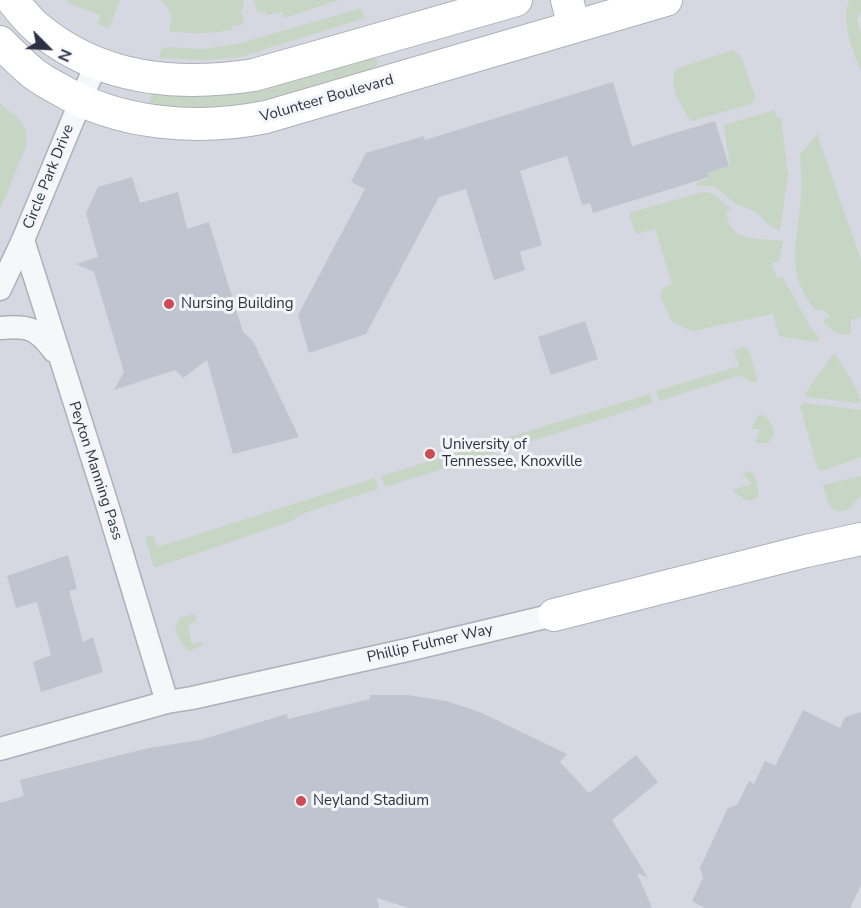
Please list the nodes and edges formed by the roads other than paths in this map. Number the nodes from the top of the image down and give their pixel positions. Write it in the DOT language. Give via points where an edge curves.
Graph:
graph roads {
  1 [pos="12,0"];
  2 [pos="516,0"];
  3 [pos="666,0"];
  4 [pos="570,13"];
  5 [pos="387,38"];
  6 [pos="0,42"];
  7 [pos="96,64"];
  8 [pos="398,78"];
  9 [pos="79,101"];
  10 [pos="23,240"];
  11 [pos="0,289"];
  12 [pos="0,328"];
  13 [pos="59,356"];
  14 [pos="861,539"];
  15 [pos="554,615"];
  16 [pos="167,702"];
  17 [pos="0,749"];
  1 -- 7 [label="street" via="38,29"];
  2 -- 5 [label="street"];
  3 -- 4 [label="street, Volunteer Boulevard"];
  4 -- 8 [label="street, Volunteer Boulevard"];
  5 -- 7 [label="street" via="254,75 220,80 149,77"];
  5 -- 8 [label="street"];
  6 -- 9 [label="street, Volunteer Boulevard" via="35,75"];
  7 -- 9 [label="street, Circle Park Drive"];
  8 -- 9 [label="street, Volunteer Boulevard" via="237,123 206,125 139,119"];
  9 -- 10 [label="street, Circle Park Drive"];
  10 -- 11 [label="street, Circle Park Drive"];
  10 -- 13 [label="street, Peyton Manning Pass"];
  12 -- 13 [label="street" via="32,329"];
  13 -- 16 [label="street, Peyton Manning Pass"];
  14 -- 15 [label="street, Phillip Fulmer Way"];
  15 -- 16 [label="street, Phillip Fulmer Way"];
  16 -- 17 [label="street, Phillip Fulmer Way"];
}
